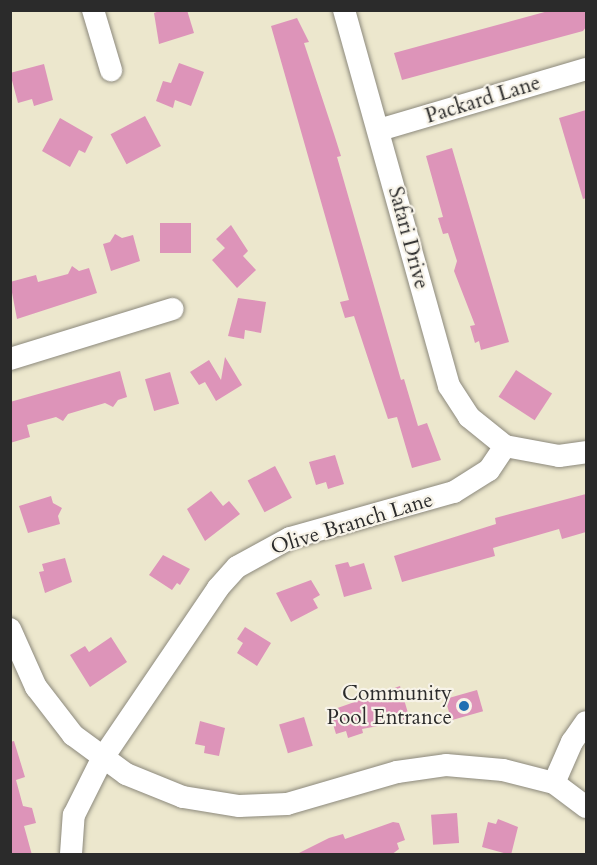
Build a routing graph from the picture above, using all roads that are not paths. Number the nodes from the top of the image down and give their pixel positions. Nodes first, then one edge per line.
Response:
1 (93, 10) edge
2 (344, 10) edge
3 (586, 69) edge
4 (111, 70) dead end
5 (379, 130) junction
6 (173, 309) dead end
7 (10, 359) edge
8 (505, 446) junction
9 (586, 452) edge
10 (10, 628) edge
11 (586, 722) edge
12 (102, 759) junction
13 (554, 783) junction
14 (586, 807) edge
15 (71, 855) edge

1 - 4 street
2 - 5 street, Safari Drive
3 - 5 street, Packard Lane
5 - 8 street, Safari Drive
6 - 7 street
8 - 9 street
8 - 12 street, Olive Branch Lane
10 - 12 street
11 - 13 street
12 - 13 street
12 - 15 street, Olive Branch Lane
13 - 14 street

